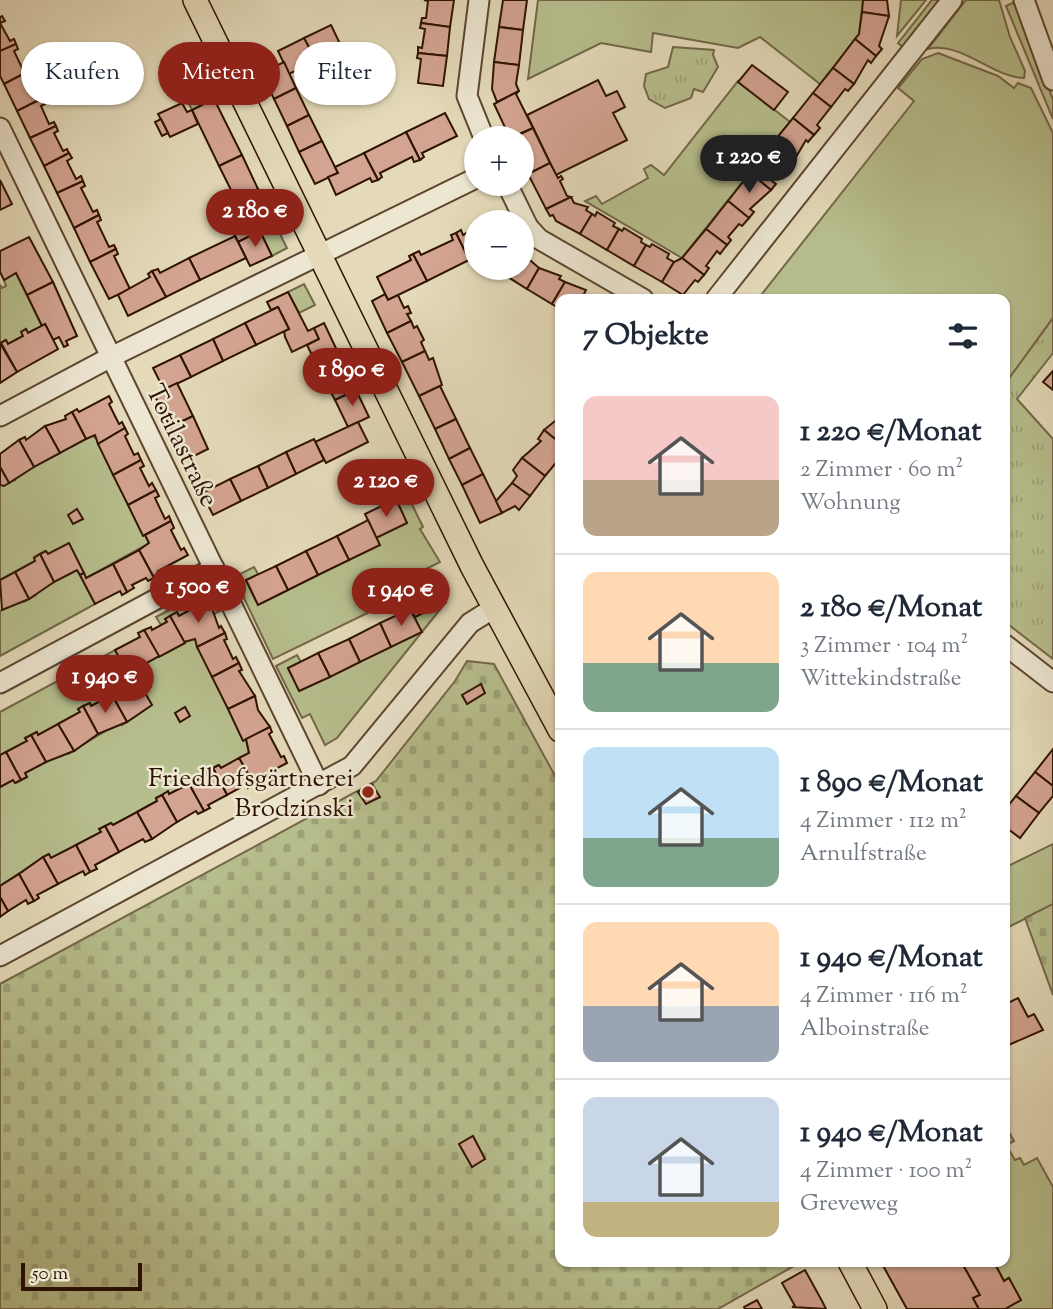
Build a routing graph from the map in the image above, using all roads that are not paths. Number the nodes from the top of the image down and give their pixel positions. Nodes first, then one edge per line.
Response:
1 (195, 0) edge
2 (479, 0) edge
3 (952, 0) edge
4 (1024, 0) edge
5 (1053, 80) edge
6 (479, 126) edge
7 (0, 128) edge
8 (464, 184) edge
9 (513, 196) edge
10 (320, 254) junction
11 (634, 294) edge
12 (720, 294) edge
13 (111, 357) junction
14 (0, 416) edge
15 (214, 568) junction
16 (494, 608) junction
17 (1010, 649) edge
18 (1053, 682) edge
19 (0, 683) edge
20 (555, 721) edge
21 (320, 785) junction
22 (0, 956) edge
23 (853, 1267) edge
24 (875, 1309) edge

1 - 10 main road
2 - 6 street
3 - 12 street
4 - 5 street
7 - 13 street, Totilastraße
8 - 10 street
9 - 11 street
10 - 13 street
10 - 16 main road
13 - 14 street
13 - 15 street, Totilastraße
15 - 19 street
15 - 21 street, Totilastraße
16 - 20 main road
16 - 21 street
17 - 18 street
21 - 22 street
23 - 24 main road

